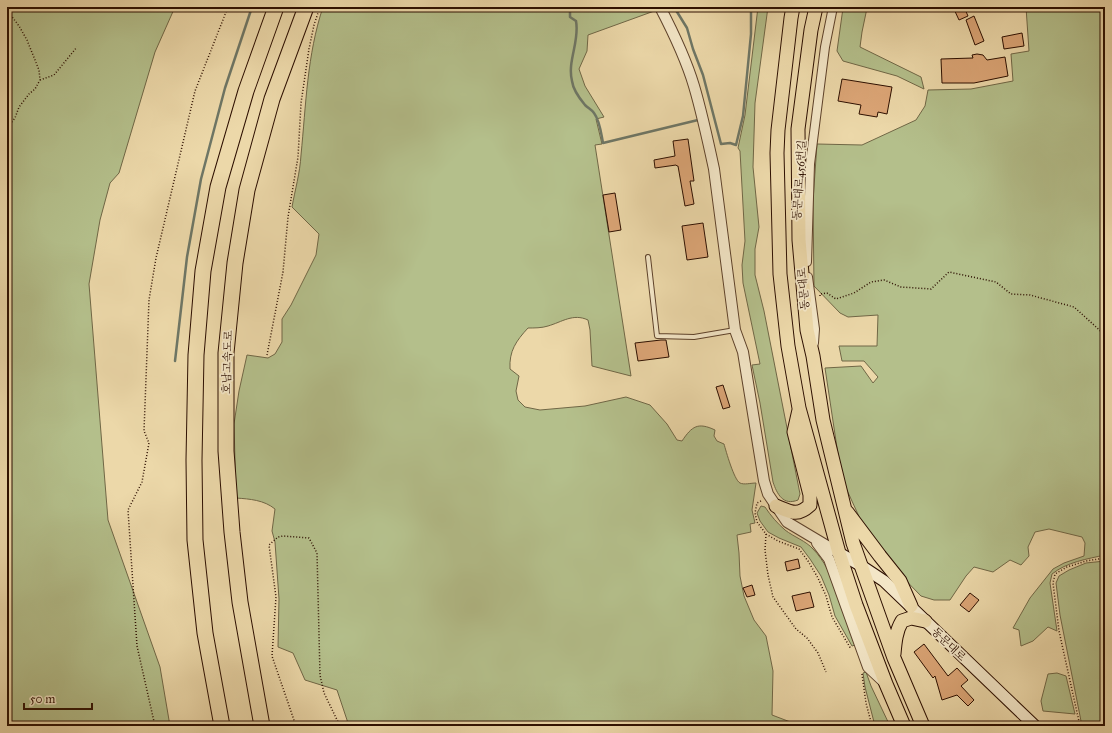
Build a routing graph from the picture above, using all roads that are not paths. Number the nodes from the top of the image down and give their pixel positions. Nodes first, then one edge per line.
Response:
1 (276, 7) edge
2 (306, 7) edge
3 (660, 7) edge
4 (816, 7) edge
5 (833, 7) edge
6 (791, 11) edge
7 (648, 257) dead end
8 (735, 330) junction
9 (812, 356) junction
10 (799, 408) junction
11 (776, 506) junction
12 (844, 507) junction
13 (814, 538) junction
14 (839, 553) junction
15 (860, 565) junction
16 (911, 606) junction
17 (925, 621) junction
18 (894, 658) junction
19 (886, 684) junction
20 (222, 726) edge
21 (262, 726) edge
22 (904, 726) edge
23 (923, 726) edge
24 (1035, 726) edge

1 - 20 highway
2 - 21 highway, 호남고속도로
3 - 8 street
4 - 9 main road, 동문대로
5 - 9 street, 동문대로456번길
6 - 10 main road, 동문대로
7 - 8 lane
8 - 11 street
9 - 12 main road, 동문대로
10 - 11 main road
10 - 14 main road, 동문대로
11 - 13 street
12 - 15 main road, 동문대로
12 - 16 main road
13 - 14 street
13 - 19 street
14 - 15 main road, 동문대로
14 - 19 main road, 동문대로
15 - 16 main road, 동문대로
15 - 18 main road, 동문대로
16 - 17 main road, 동문대로
17 - 18 main road
17 - 24 main road, 동문대로
18 - 23 main road, 동문대로
19 - 22 main road, 동문대로

